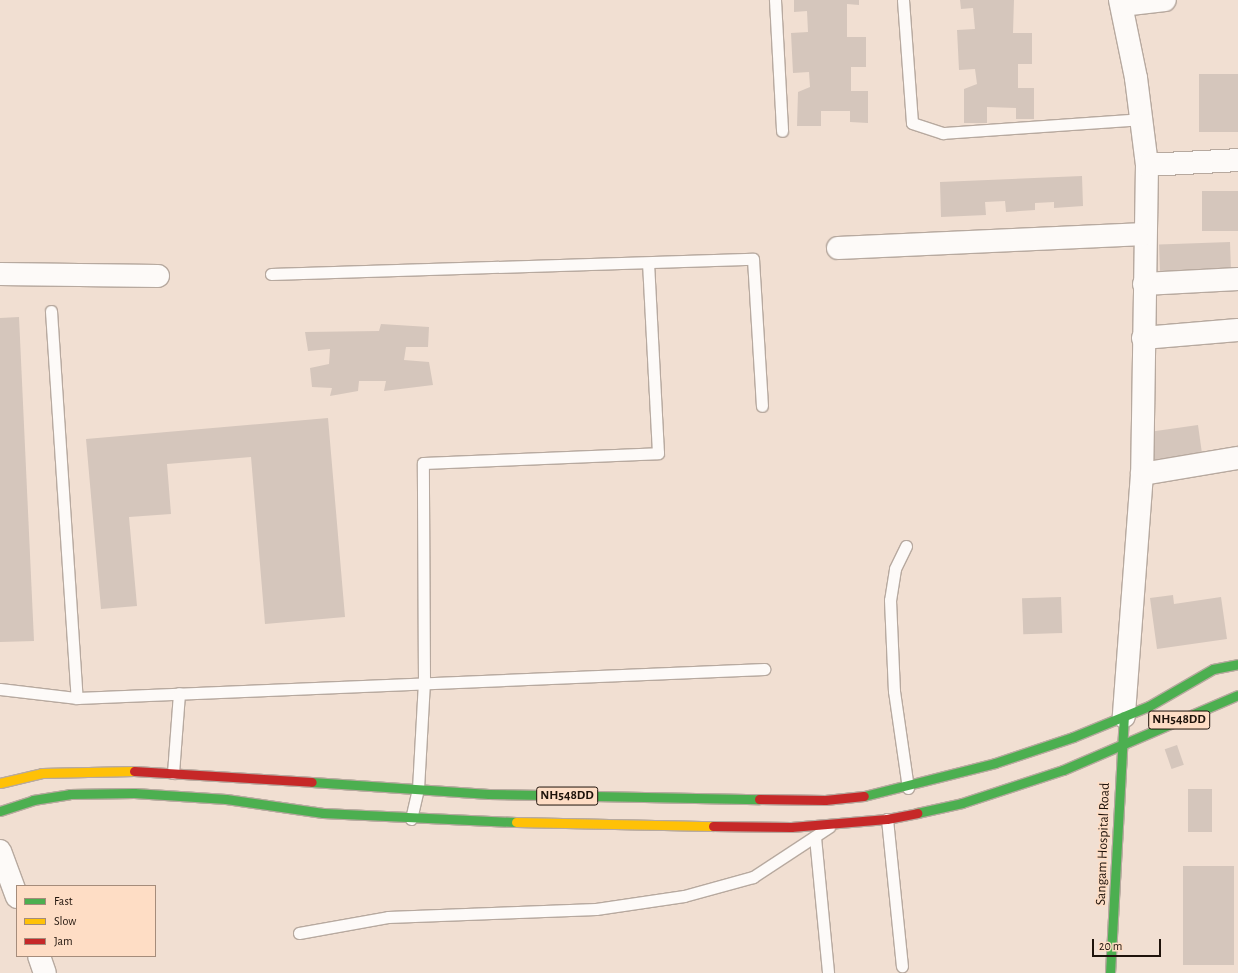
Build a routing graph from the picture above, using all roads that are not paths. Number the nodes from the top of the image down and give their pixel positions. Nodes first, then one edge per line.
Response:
1 (775, 0) edge
2 (902, 0) edge
3 (1165, 0) edge
4 (1121, 3) edge
5 (1142, 118) junction
6 (782, 131) dead end
7 (1238, 160) edge
8 (1147, 165) junction
9 (1145, 234) junction
10 (838, 248) dead end
11 (648, 264) junction
12 (0, 274) edge
13 (271, 274) dead end
14 (158, 276) dead end
15 (1238, 278) edge
16 (1144, 284) junction
17 (51, 311) dead end
18 (1238, 330) edge
19 (1143, 338) junction
20 (762, 406) dead end
21 (1238, 458) edge
22 (1142, 474) junction
23 (906, 546) dead end
24 (1238, 664) edge
25 (764, 669) dead end
26 (424, 682) junction
27 (0, 689) edge
28 (179, 693) junction
29 (1238, 695) edge
30 (77, 698) junction
31 (1124, 716) junction
32 (1121, 748) junction
33 (173, 773) junction
34 (0, 783) edge
35 (908, 788) junction
36 (418, 789) junction
37 (849, 797) junction
38 (0, 811) edge
39 (411, 819) junction
40 (887, 819) junction
41 (852, 822) junction
42 (836, 823) junction
43 (815, 837) junction
44 (0, 851) edge
45 (16, 894) edge
46 (299, 933) dead end
47 (39, 957) edge
48 (902, 966) dead end
49 (45, 973) edge
50 (828, 973) edge
51 (1110, 973) edge

1 - 6 lane
2 - 5 lane
3 - 4 street
4 - 5 street
5 - 8 street
7 - 8 street
8 - 9 street
9 - 10 street
9 - 16 street
11 - 13 lane
11 - 20 lane
11 - 26 lane
12 - 14 street
15 - 16 street
16 - 19 street
17 - 30 lane
18 - 19 street
19 - 22 street
21 - 22 street
22 - 31 street
23 - 35 lane
24 - 31 main road, NH548DD
25 - 26 lane
26 - 28 lane
26 - 36 lane
27 - 30 lane
28 - 30 lane
28 - 33 lane
29 - 32 main road, NH548DD
31 - 32 main road, Sangam Hospital Road
31 - 35 main road, NH548DD
32 - 40 main road, NH548DD
32 - 51 main road, Sangam Hospital Road
33 - 34 main road, NH548DD
33 - 36 main road, NH548DD
35 - 37 main road, NH548DD
36 - 37 main road, NH548DD
36 - 39 lane
37 - 41 main road
38 - 39 main road, NH548DD
39 - 42 main road, NH548DD
40 - 41 main road, NH548DD
40 - 48 lane
41 - 42 main road, NH548DD
42 - 43 lane
43 - 46 lane
43 - 50 lane
44 - 45 street
47 - 49 street

